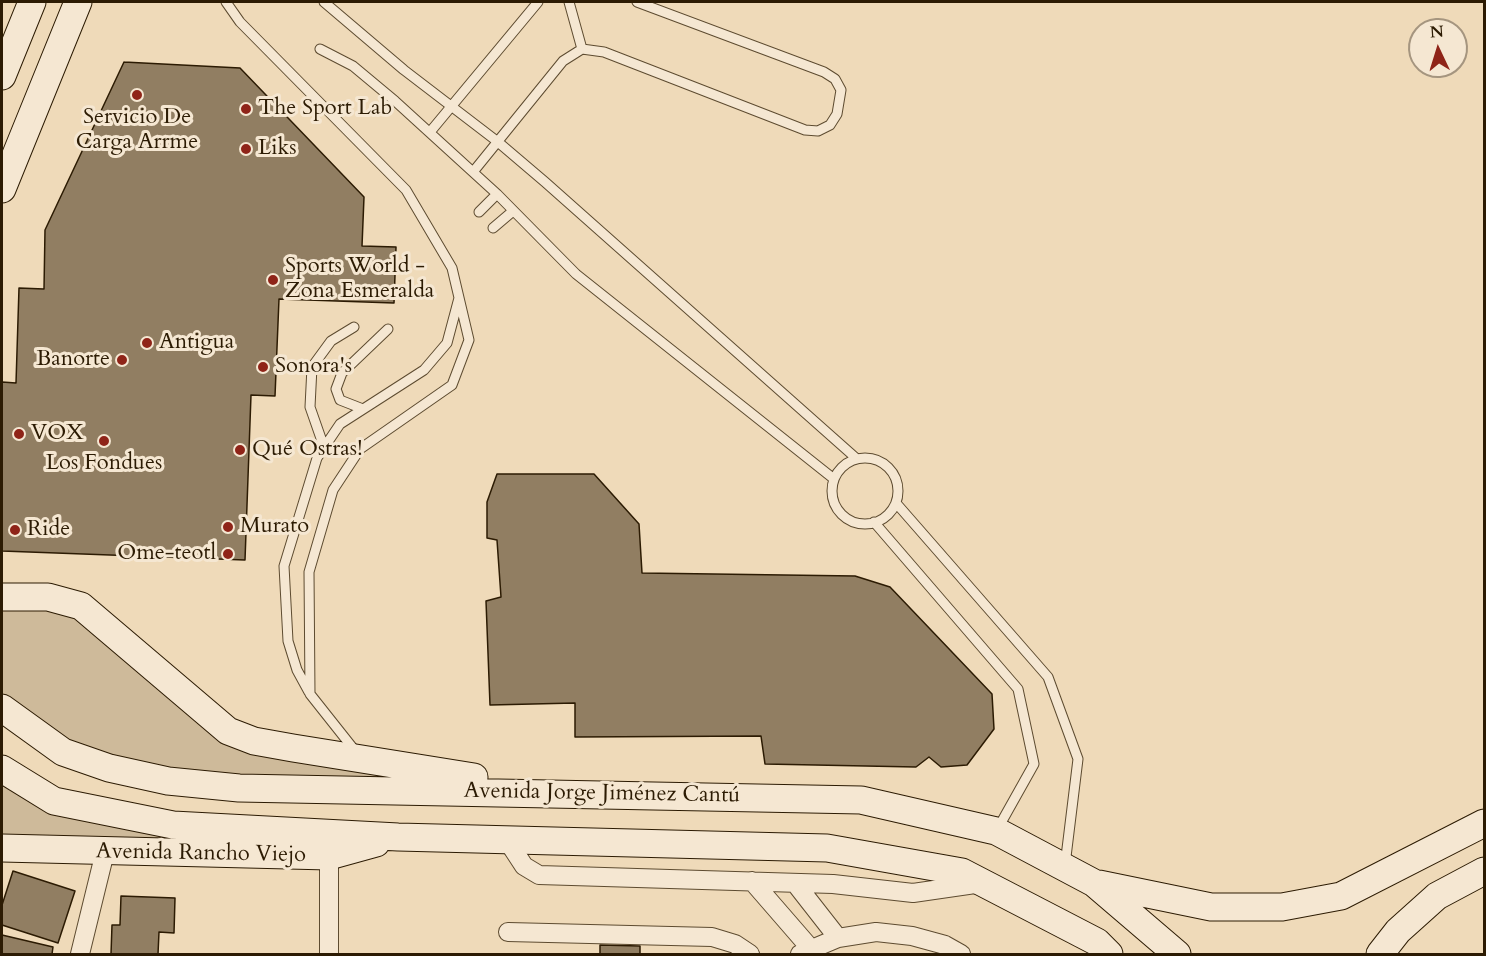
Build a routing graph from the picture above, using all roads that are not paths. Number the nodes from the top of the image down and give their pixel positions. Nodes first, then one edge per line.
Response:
1 (32, 2) edge
2 (78, 2) edge
3 (226, 2) edge
4 (324, 2) edge
5 (538, 2) edge
6 (569, 2) edge
7 (637, 2) edge
8 (320, 49) dead end
9 (582, 49) junction
10 (2, 76) edge
11 (452, 106) junction
12 (430, 132) junction
13 (498, 142) junction
14 (473, 172) junction
15 (2, 189) edge
16 (497, 194) junction
17 (513, 211) junction
18 (479, 212) dead end
19 (493, 228) dead end
20 (459, 297) junction
21 (354, 327) dead end
22 (388, 329) dead end
23 (363, 409) junction
24 (324, 447) junction
25 (857, 459) junction
26 (834, 479) junction
27 (896, 503) junction
28 (874, 522) junction
29 (2, 597) edge
30 (310, 694) junction
31 (2, 708) edge
32 (361, 759) junction
33 (2, 769) edge
34 (573, 793) junction
35 (1485, 823) edge
36 (996, 831) junction
37 (398, 837) junction
38 (507, 840) junction
39 (2, 848) edge
40 (105, 852) junction
41 (328, 856) junction
42 (1065, 867) junction
43 (1485, 871) edge
44 (752, 881) junction
45 (795, 883) junction
46 (982, 883) junction
47 (1094, 883) junction
48 (508, 932) dead end
49 (838, 938) junction
50 (805, 952) edge
51 (80, 954) edge
52 (328, 954) edge
53 (750, 954) edge
54 (961, 954) edge
55 (1109, 954) edge
56 (1177, 954) edge
57 (1380, 954) edge

1 - 10 main road
2 - 15 main road
3 - 20 lane
4 - 11 lane
5 - 11 lane
6 - 9 lane
7 - 9 lane
8 - 12 lane
9 - 13 lane
11 - 12 lane
11 - 13 lane
12 - 14 lane
13 - 14 lane
13 - 25 lane
14 - 16 lane
16 - 17 lane
16 - 18 lane
17 - 19 lane
17 - 26 lane
20 - 23 lane
20 - 30 lane
21 - 24 lane
22 - 23 lane
23 - 24 lane
24 - 30 lane
25 - 26 lane
25 - 27 lane
26 - 28 lane
27 - 28 lane
27 - 42 lane
28 - 36 lane
29 - 32 main road
30 - 32 lane
31 - 34 main road, Avenida Jorge Jiménez Cantú
32 - 34 main road
33 - 37 main road
34 - 36 main road, Avenida Jorge Jiménez Cantú
35 - 47 main road
36 - 42 main road, Avenida Jorge Jiménez Cantú
37 - 38 main road
37 - 41 main road, Avenida Rancho Viejo
38 - 44 street
38 - 46 main road
39 - 40 main road, Avenida Rancho Viejo
40 - 41 main road, Avenida Rancho Viejo
40 - 51 street
41 - 52 street
42 - 47 main road, Avenida Jorge Jiménez Cantú
43 - 57 main road
44 - 45 street
44 - 50 street
45 - 46 street
45 - 49 street
46 - 55 main road
47 - 56 main road, Avenida Jorge Jiménez Cantú
48 - 53 street
49 - 50 street
49 - 54 street

